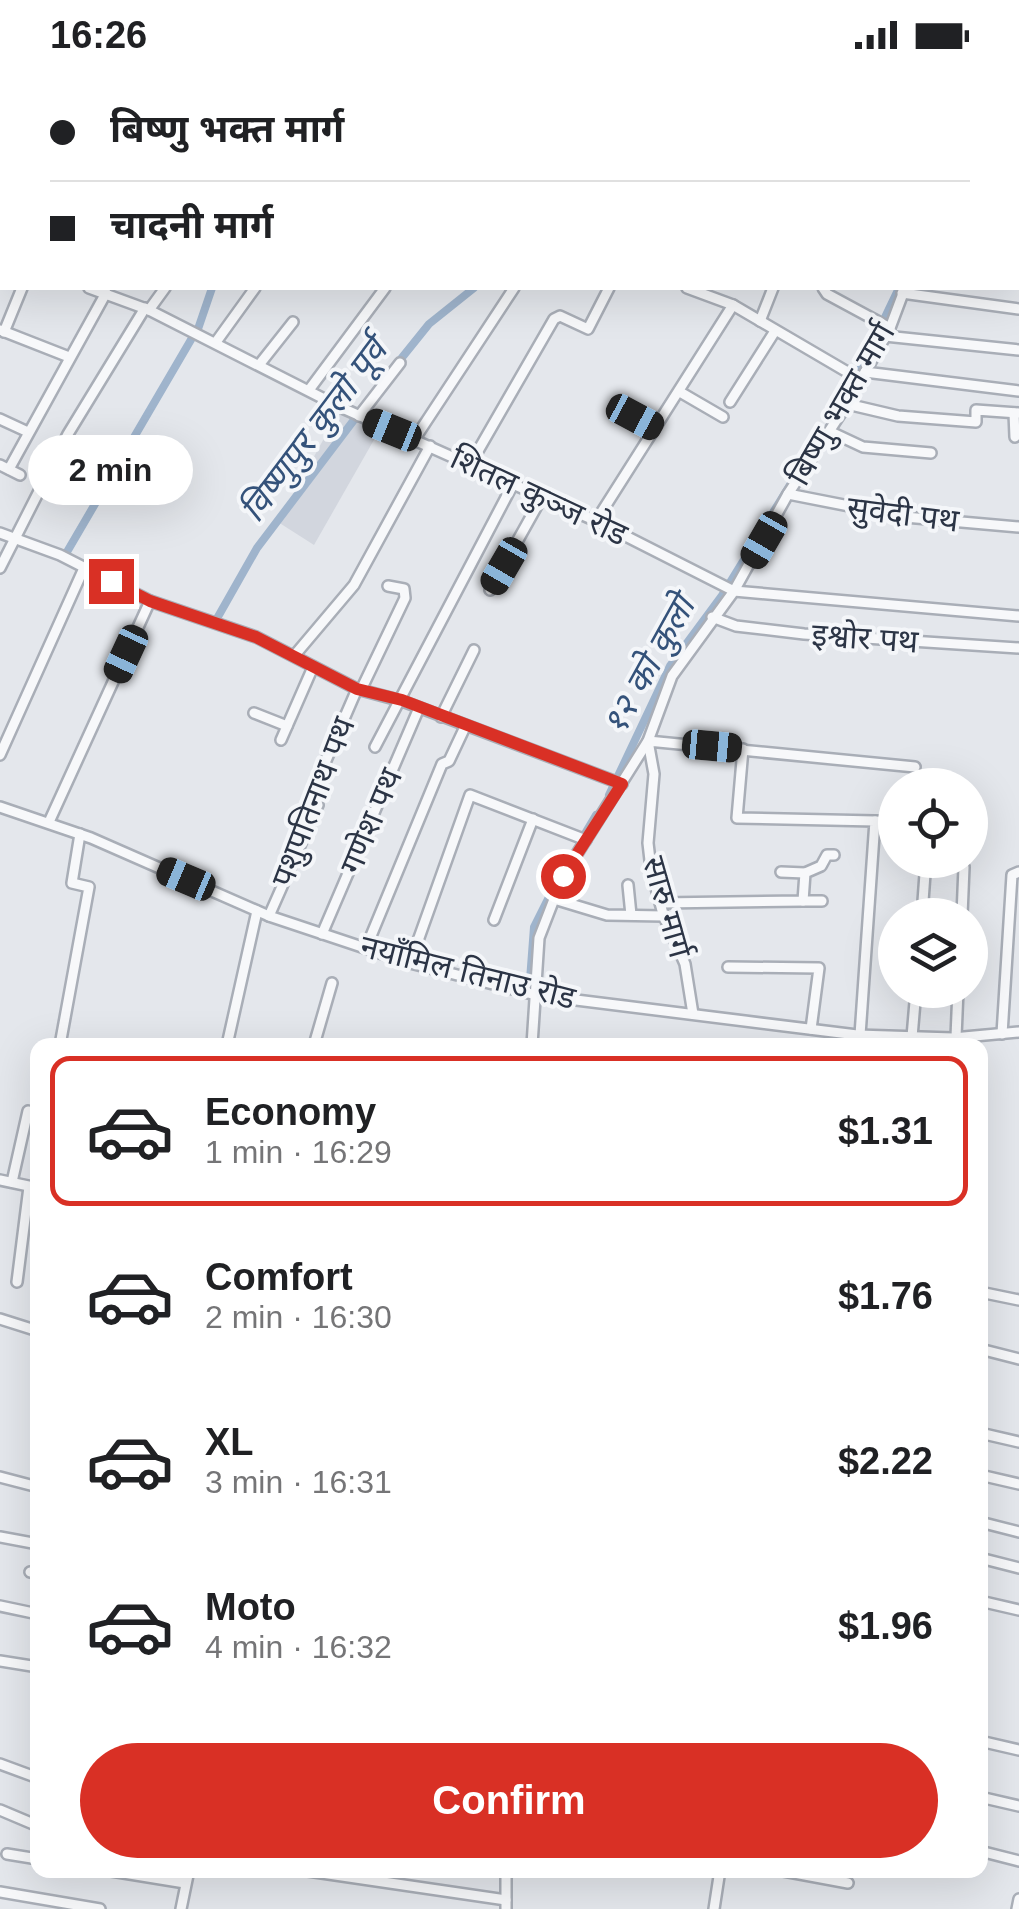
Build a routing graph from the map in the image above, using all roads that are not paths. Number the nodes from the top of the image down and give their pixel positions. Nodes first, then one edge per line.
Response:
1 (21, 290) edge
2 (96, 290) edge
3 (163, 290) edge
4 (254, 290) edge
5 (384, 290) edge
6 (513, 290) edge
7 (608, 290) edge
8 (704, 290) edge
9 (772, 290) edge
10 (826, 290) edge
11 (903, 290) edge
12 (106, 293) junction
13 (733, 305) junction
14 (147, 309) junction
15 (1019, 309) edge
16 (760, 321) junction
17 (293, 322) dead end
18 (2, 331) edge
19 (775, 331) junction
20 (888, 331) junction
21 (216, 342) junction
22 (1019, 350) edge
23 (69, 357) junction
24 (400, 363) dead end
25 (260, 366) junction
26 (860, 377) junction
27 (310, 390) junction
28 (1019, 391) edge
29 (680, 392) junction
30 (730, 402) dead end
31 (848, 404) junction
32 (616, 408) dead end
33 (1017, 413) edge
34 (358, 416) junction
35 (722, 417) dead end
36 (0, 419) edge
37 (976, 422) junction
38 (654, 427) junction
39 (28, 432) junction
40 (831, 432) junction
41 (976, 434) dead end
42 (1015, 437) dead end
43 (414, 440) junction
44 (430, 446) junction
45 (931, 453) dead end
46 (471, 463) junction
47 (4, 467) edge
48 (20, 474) dead end
49 (512, 486) junction
50 (788, 494) junction
51 (542, 497) junction
52 (596, 521) junction
53 (1019, 527) edge
54 (0, 532) edge
55 (14, 538) junction
56 (0, 568) edge
57 (84, 568) junction
58 (388, 586) dead end
59 (490, 590) dead end
60 (734, 591) junction
61 (150, 601) junction
62 (1019, 616) edge
63 (712, 617) junction
64 (1019, 648) edge
65 (474, 650) dead end
66 (294, 656) junction
67 (313, 667) junction
68 (359, 689) junction
69 (396, 699) junction
70 (419, 708) junction
71 (254, 713) dead end
72 (441, 717) junction
73 (287, 726) junction
74 (464, 727) junction
75 (281, 740) dead end
76 (648, 741) junction
77 (375, 747) dead end
78 (743, 750) junction
79 (0, 754) edge
80 (916, 767) dead end
81 (618, 782) junction
82 (0, 807) edge
83 (533, 819) junction
84 (875, 821) junction
85 (878, 821) edge
86 (49, 822) junction
87 (80, 834) junction
88 (583, 838) junction
89 (834, 855) dead end
90 (781, 872) dead end
91 (1019, 872) edge
92 (805, 873) junction
93 (628, 886) dead end
94 (554, 899) junction
95 (803, 901) junction
96 (822, 902) dead end
97 (660, 904) junction
98 (257, 911) junction
99 (269, 916) junction
100 (631, 916) junction
101 (664, 916) junction
102 (494, 920) dead end
103 (322, 934) junction
104 (366, 948) junction
105 (410, 963) junction
106 (728, 967) dead end
107 (332, 984) dead end
108 (536, 995) junction
109 (914, 1008) edge
110 (957, 1008) edge
111 (694, 1014) junction
112 (811, 1029) junction
113 (1019, 1032) edge
114 (1002, 1034) junction
115 (912, 1037) junction
116 (956, 1037) junction
117 (61, 1038) edge
118 (229, 1038) edge
119 (316, 1038) edge
120 (533, 1038) edge
121 (864, 1038) edge
122 (30, 1111) edge
123 (0, 1180) edge
124 (12, 1182) junction
125 (30, 1187) edge
126 (30, 1206) edge
127 (17, 1282) dead end
128 (988, 1294) edge
129 (1019, 1300) edge
130 (0, 1320) edge
131 (30, 1329) edge
132 (988, 1351) edge
133 (1019, 1359) edge
134 (988, 1435) edge
135 (1019, 1442) edge
136 (0, 1477) edge
137 (988, 1477) edge
138 (30, 1484) edge
139 (1019, 1484) edge
140 (988, 1524) edge
141 (1019, 1532) edge
142 (0, 1537) edge
143 (30, 1543) edge
144 (988, 1560) edge
145 (1019, 1568) edge
146 (988, 1602) edge
147 (0, 1606) edge
148 (1019, 1610) edge
149 (30, 1612) edge
150 (0, 1662) edge
151 (30, 1666) edge
152 (988, 1743) edge
153 (1019, 1750) edge
154 (0, 1764) edge
155 (30, 1775) edge
156 (988, 1799) edge
157 (1019, 1806) edge
158 (0, 1810) edge
159 (30, 1823) edge
160 (988, 1853) edge
161 (7, 1854) dead end
162 (30, 1858) edge
163 (1019, 1861) edge
164 (154, 1878) edge
165 (187, 1878) edge
166 (394, 1878) edge
167 (506, 1878) edge
168 (719, 1878) edge
169 (821, 1878) edge
170 (185, 1883) junction
171 (848, 1883) dead end
172 (0, 1892) edge
173 (1019, 1899) edge
174 (506, 1905) edge
175 (100, 1909) edge
176 (181, 1909) edge
177 (714, 1909) edge
178 (1016, 1909) edge

1 - 18 street
2 - 12 street, शितल कुञ्ज रोड
3 - 14 street
4 - 21 street
5 - 27 street
6 - 43 street
7 - 46 street
8 - 13 street
9 - 16 street
10 - 20 street
11 - 15 street
11 - 20 street, बिष्णु भक्त मार्ग
12 - 14 street, शितल कुञ्ज रोड
12 - 23 street
13 - 16 street
13 - 29 street
14 - 21 street, शितल कुञ्ज रोड
14 - 55 street
16 - 19 street
17 - 25 street
18 - 23 street
19 - 26 street
19 - 30 street
20 - 22 street
20 - 26 street, बिष्णु भक्त मार्ग
21 - 25 street, शितल कुञ्ज रोड
23 - 39 street
24 - 34 street
25 - 27 street, शितल कुञ्ज रोड
26 - 28 street
26 - 31 street, बिष्णु भक्त मार्ग
27 - 34 street, शितल कुञ्ज रोड
29 - 35 street
29 - 38 street
31 - 37 street
31 - 40 street, बिष्णु भक्त मार्ग
32 - 38 street
33 - 37 street
33 - 42 street
34 - 43 street, शितल कुञ्ज रोड
36 - 39 street
37 - 41 street
38 - 52 street
39 - 47 street
40 - 45 street
40 - 50 street, बिष्णु भक्त मार्ग
43 - 44 street, शितल कुञ्ज रोड
44 - 46 street, शितल कुञ्ज रोड
44 - 66 street
46 - 49 street, शितल कुञ्ज रोड
47 - 48 street
49 - 51 street, शितल कुञ्ज रोड
49 - 69 street
50 - 53 street, सुवेदी पथ
50 - 60 street, बिष्णु भक्त मार्ग
51 - 52 street, शितल कुञ्ज रोड
51 - 59 street
52 - 60 street, शितल कुञ्ज रोड
54 - 55 street
55 - 56 street
55 - 57 street
57 - 61 street
57 - 79 street
58 - 68 street, पशुपतिनाथ पथ
60 - 62 street
60 - 63 street, बिष्णु भक्त मार्ग
61 - 66 street
61 - 86 street
63 - 64 street, इश्वोर पथ
63 - 76 street, बिष्णु भक्त मार्ग
65 - 72 street
66 - 67 street
67 - 68 street
67 - 73 street
68 - 69 street
68 - 99 street, पशुपतिनाथ पथ
69 - 70 street
69 - 77 street
70 - 72 street
70 - 103 street, गणेश पथ
71 - 73 street
72 - 74 street
73 - 75 street
74 - 81 street
74 - 104 street
76 - 78 street
76 - 81 street, बिष्णु भक्त मार्ग
76 - 97 street, सारु मार्ग
78 - 80 street
78 - 84 street
81 - 88 street, बिष्णु भक्त मार्ग
82 - 86 street, नयाँमिल तिनाउ रोड
83 - 88 street
83 - 102 street
83 - 105 street
84 - 85 street
84 - 121 street
86 - 87 street, नयाँमिल तिनाउ रोड
87 - 98 street, नयाँमिल तिनाउ रोड
87 - 117 street
88 - 94 street, बिष्णु भक्त मार्ग
89 - 92 street
90 - 92 street
91 - 114 street
92 - 95 street
93 - 100 street
94 - 100 street
94 - 108 street, बिष्णु भक्त मार्ग
95 - 96 street
95 - 97 street
97 - 101 street, सारु मार्ग
98 - 99 street, नयाँमिल तिनाउ रोड
98 - 118 street
99 - 103 street, नयाँमिल तिनाउ रोड
100 - 101 street
101 - 111 street, सारु मार्ग
103 - 104 street, नयाँमिल तिनाउ रोड
104 - 105 street, नयाँमिल तिनाउ रोड
105 - 108 street, नयाँमिल तिनाउ रोड
106 - 112 street
107 - 119 street
108 - 111 street, नयाँमिल तिनाउ रोड
108 - 120 street, बिष्णु भक्त मार्ग
109 - 115 street
110 - 116 street
111 - 112 street, नयाँमिल तिनाउ रोड
112 - 121 street, नयाँमिल तिनाउ रोड
113 - 114 street, नयाँमिल तिनाउ रोड
114 - 116 street, नयाँमिल तिनाउ रोड
115 - 116 street, नयाँमिल तिनाउ रोड
115 - 121 street, नयाँमिल तिनाउ रोड
122 - 124 street
123 - 124 street
124 - 125 street
126 - 127 street
128 - 129 street
130 - 131 street
132 - 133 street
134 - 135 street
136 - 138 street
137 - 139 street
140 - 141 street
142 - 143 street
144 - 145 street
146 - 148 street
147 - 149 street
150 - 151 street
152 - 153 street
154 - 155 street
156 - 157 street
158 - 159 street
160 - 163 street
161 - 162 street
164 - 170 street
165 - 170 street
166 - 174 street
167 - 174 street
168 - 177 street
169 - 171 street
170 - 176 street
172 - 175 street
173 - 178 street

